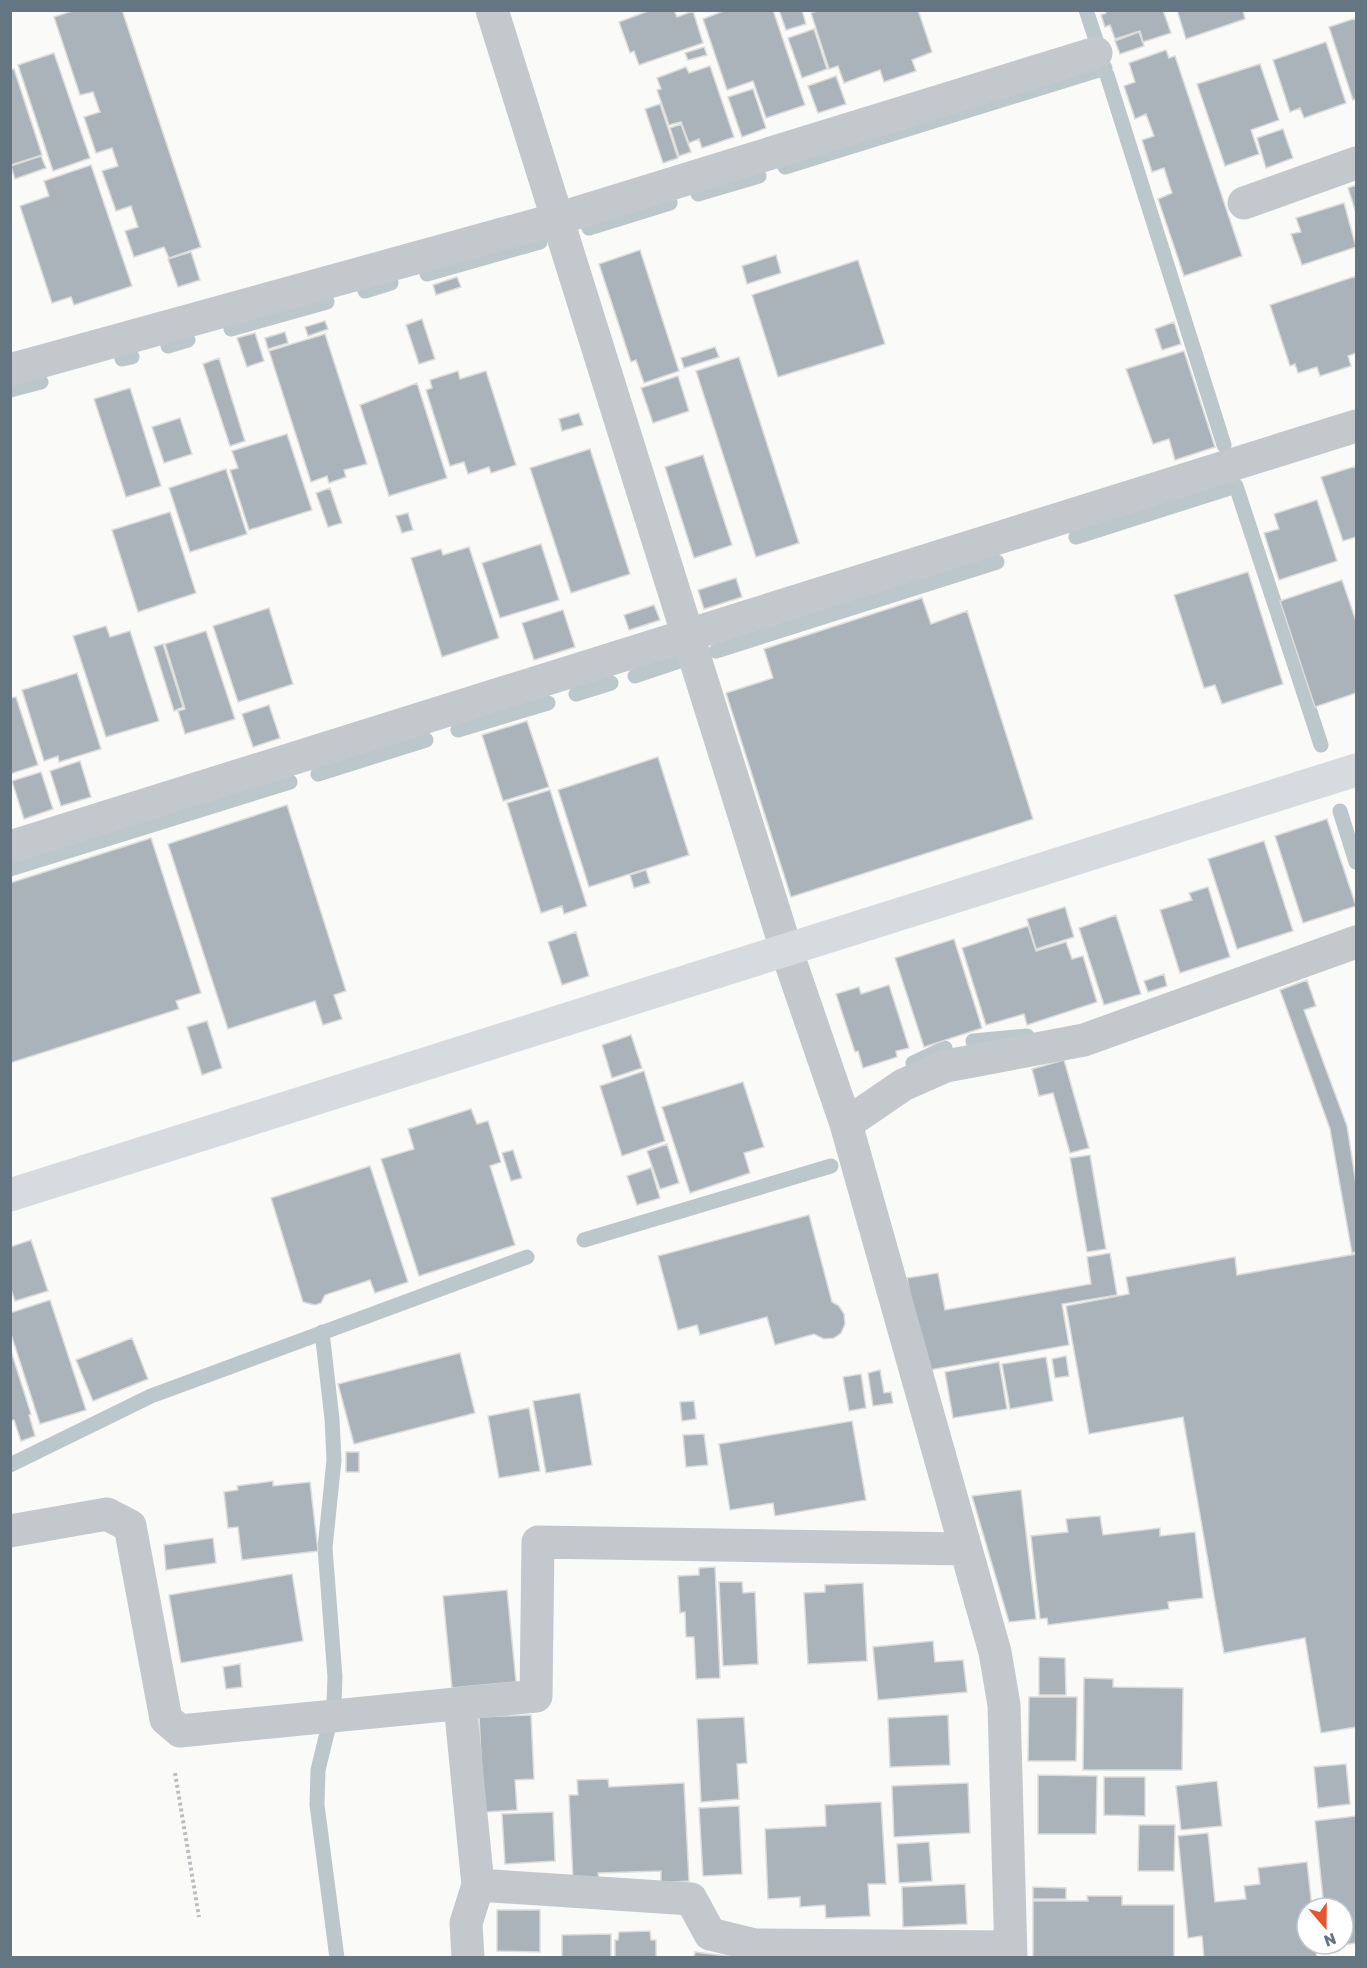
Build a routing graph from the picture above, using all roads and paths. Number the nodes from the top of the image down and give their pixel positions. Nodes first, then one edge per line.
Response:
1 (492, 10) edge
2 (1096, 53) dead end
3 (1356, 163) edge
4 (1244, 203) dead end
5 (557, 219) junction
6 (10, 370) edge
7 (1356, 426) edge
8 (688, 637) junction
9 (1356, 770) edge
10 (10, 847) edge
11 (1356, 942) edge
12 (786, 950) junction
13 (846, 1124) junction
14 (10, 1195) edge
15 (10, 1530) edge
16 (966, 1549) junction
17 (460, 1704) junction
18 (166, 1719) junction
19 (478, 1885) junction
20 (199, 1917) dead end
21 (1010, 1952) edge
22 (468, 1958) edge

1 - 5 street
2 - 5 street
3 - 4 street
5 - 6 street
5 - 8 street
7 - 8 street
8 - 10 street
8 - 12 street
9 - 12 street
11 - 13 street
12 - 13 street
12 - 14 street
13 - 16 street
15 - 18 street
16 - 17 street
16 - 21 street
17 - 18 street
17 - 19 street
18 - 20 path
19 - 21 street
19 - 22 street

